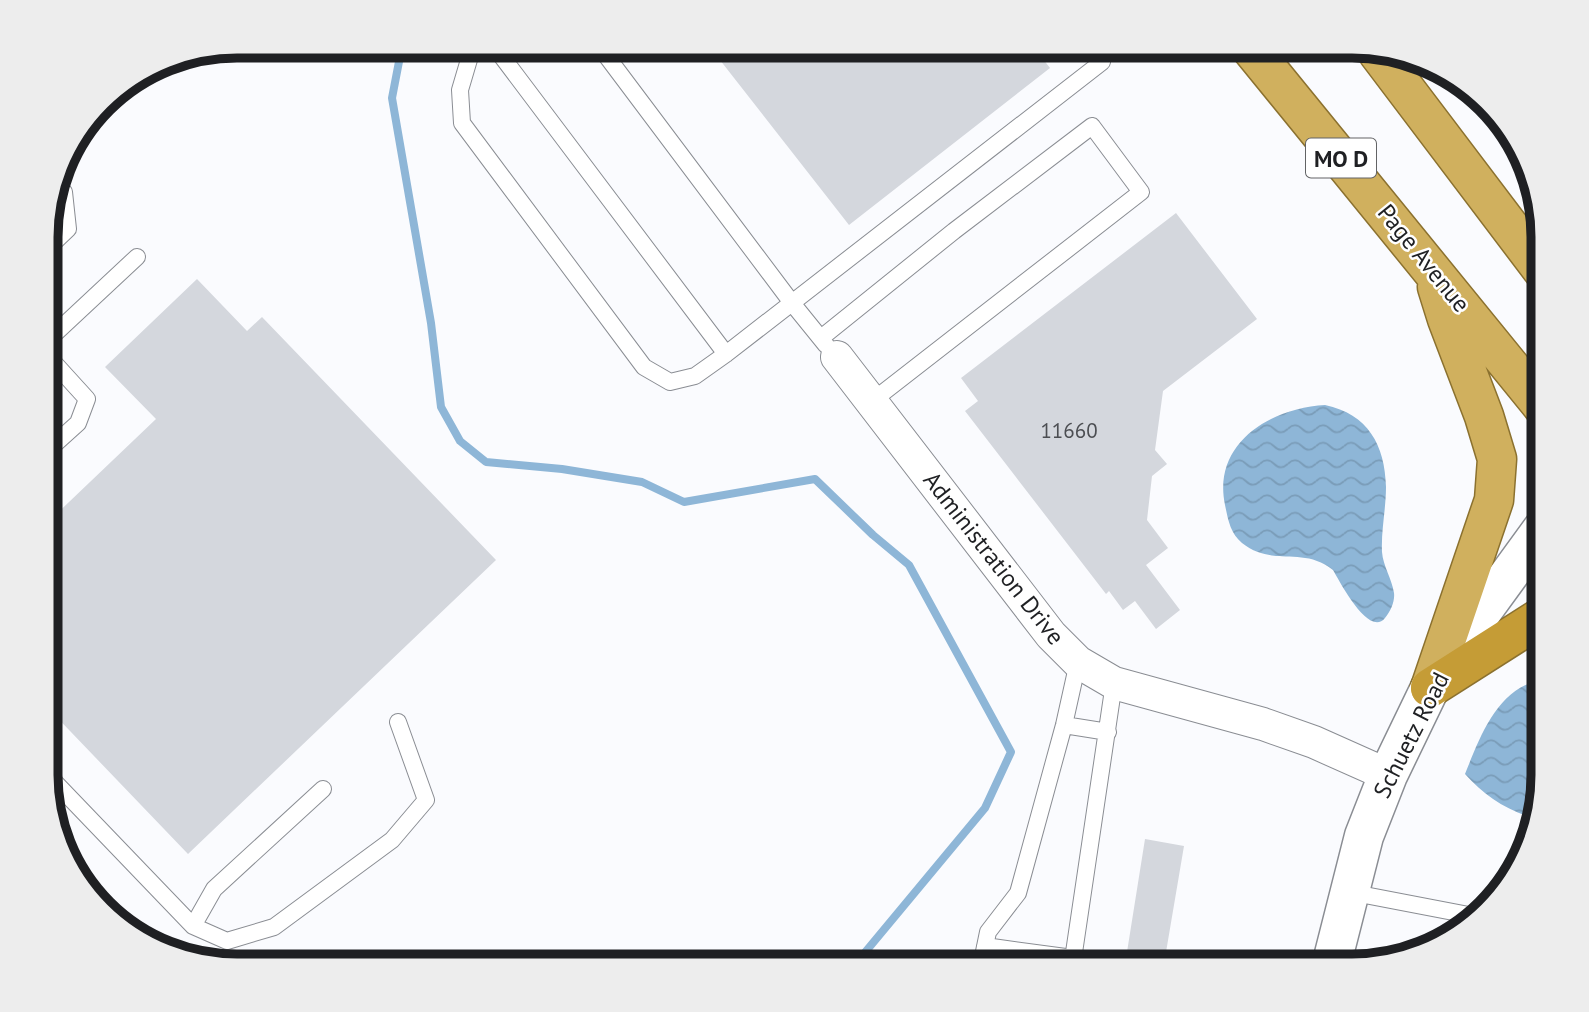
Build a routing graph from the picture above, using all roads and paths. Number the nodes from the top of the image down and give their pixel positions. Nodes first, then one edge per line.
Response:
1 (469, 58) edge
2 (503, 58) edge
3 (608, 58) edge
4 (1099, 58) edge
5 (1260, 58) edge
6 (1384, 61) edge
7 (64, 192) edge
8 (58, 239) edge
9 (1529, 239) edge
10 (137, 257) dead end
11 (1432, 268) junction
12 (792, 303) junction
13 (58, 331) edge
14 (829, 348) junction
15 (726, 355) junction
16 (58, 367) edge
17 (1531, 392) edge
18 (871, 402) junction
19 (58, 441) edge
20 (1531, 544) edge
21 (1531, 624) edge
22 (1078, 662) junction
23 (1114, 682) junction
24 (1430, 688) junction
25 (398, 722) dead end
26 (1064, 725) junction
27 (1108, 732) junction
28 (1388, 775) junction
29 (58, 786) edge
30 (323, 789) dead end
31 (1349, 892) junction
32 (1465, 914) edge
33 (193, 926) junction
34 (985, 947) junction
35 (984, 954) edge
36 (1026, 954) edge
37 (1073, 954) edge
38 (1334, 954) edge

1 - 15 lane
2 - 15 lane
3 - 12 lane
4 - 12 lane
5 - 11 highway, Page Avenue / MO D
6 - 9 highway
7 - 8 lane
10 - 13 lane
11 - 17 highway, Page Avenue / MO D
11 - 24 highway
12 - 14 lane
12 - 15 lane
14 - 18 street, Administration Drive
14 - 18 lane
16 - 19 lane
18 - 22 street, Administration Drive
20 - 24 main road, Schuetz Road
21 - 24 highway
22 - 23 street, Administration Drive
22 - 26 lane
23 - 27 lane
23 - 28 street, Administration Drive
24 - 28 main road, Schuetz Road
25 - 33 lane
26 - 27 lane
26 - 34 lane
27 - 37 lane
28 - 31 main road, Schuetz Road
29 - 33 lane
30 - 33 lane
31 - 32 lane
31 - 38 main road, Schuetz Road
34 - 35 lane
34 - 36 lane

